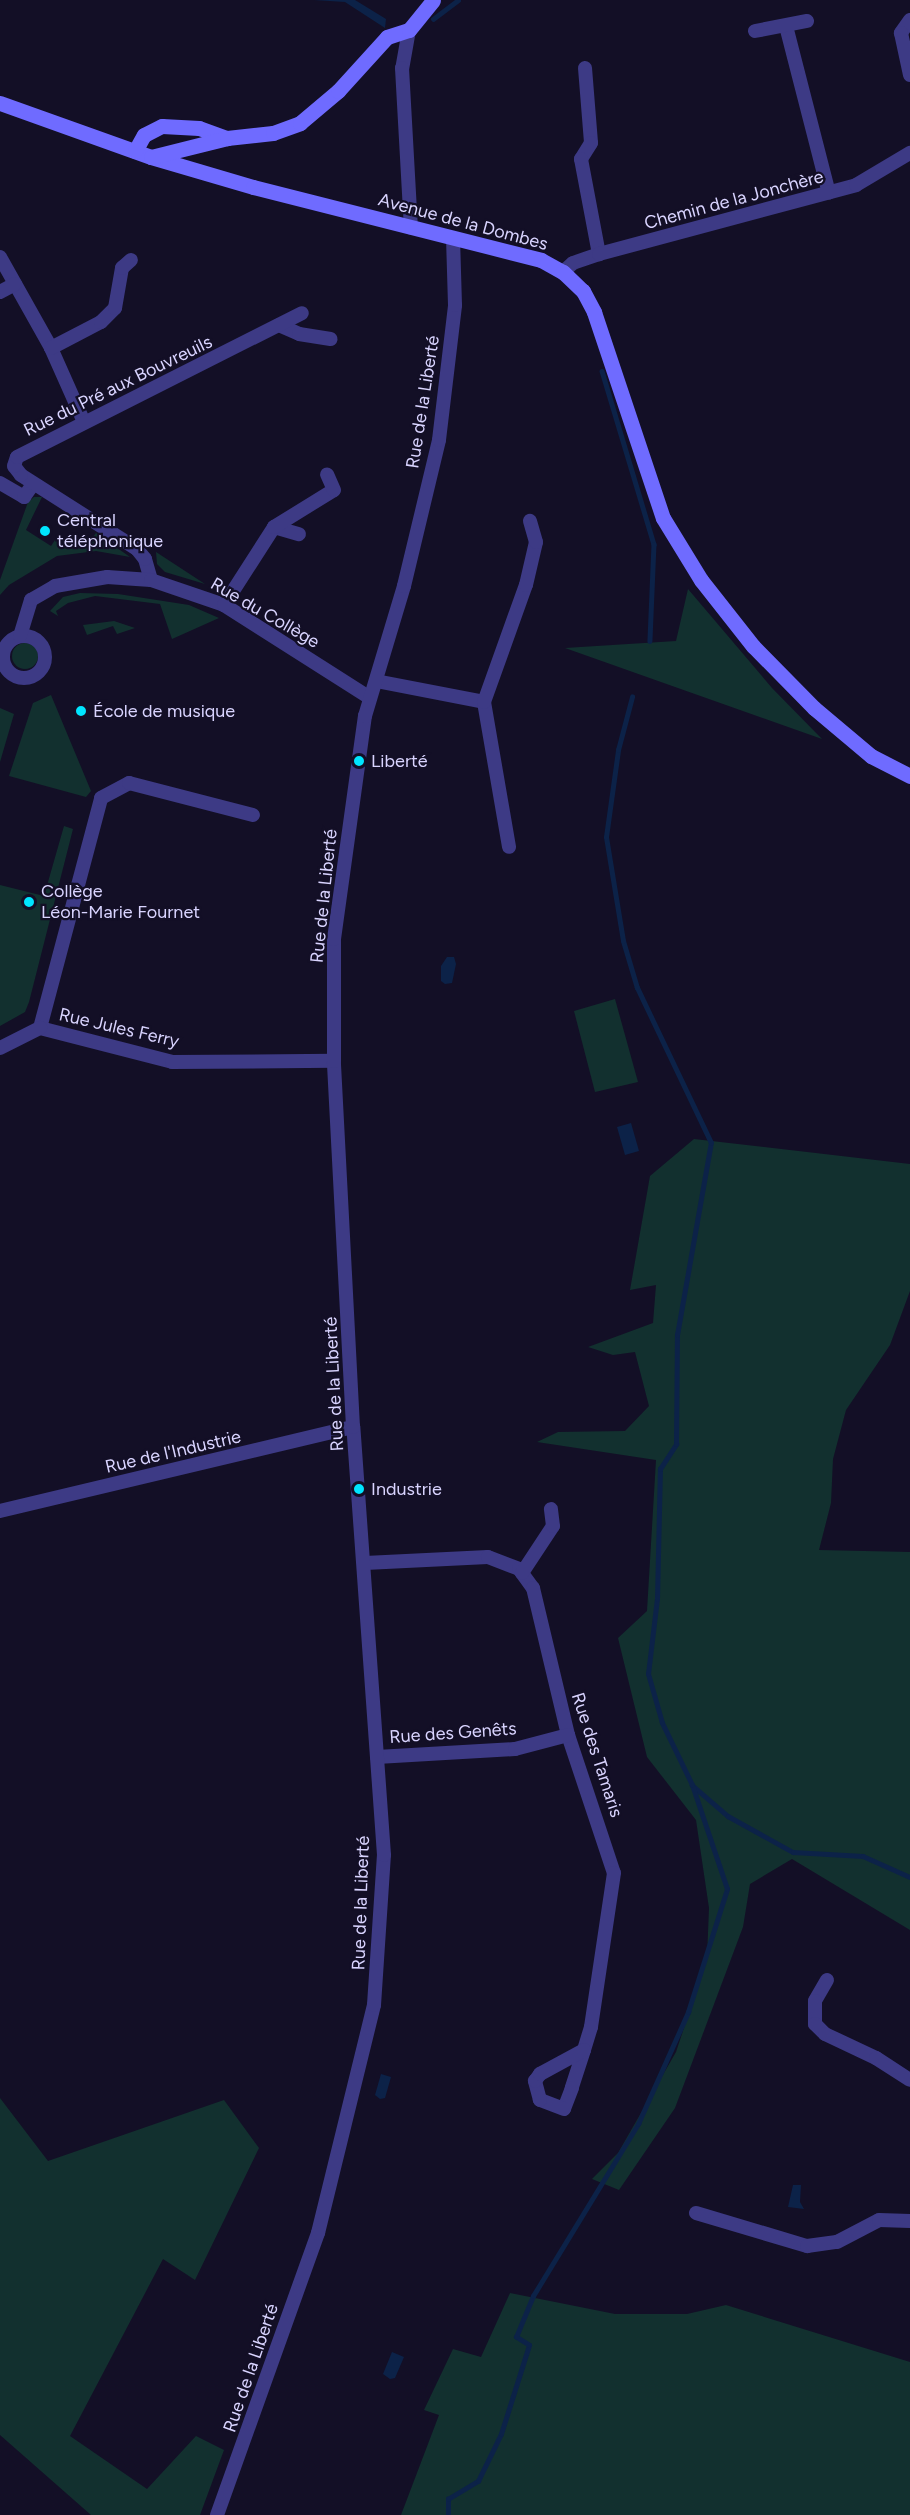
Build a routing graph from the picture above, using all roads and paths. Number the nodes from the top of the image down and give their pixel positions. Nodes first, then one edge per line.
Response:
1 (433, 0) edge
2 (910, 20) edge
3 (807, 21) dead end
4 (786, 26) junction
5 (409, 30) junction
6 (755, 32) dead end
7 (585, 68) dead end
8 (910, 75) edge
9 (0, 104) edge
10 (227, 138) junction
11 (135, 151) junction
12 (910, 153) edge
13 (152, 157) junction
14 (829, 193) junction
15 (411, 228) junction
16 (453, 238) junction
17 (599, 254) junction
18 (0, 257) edge
19 (131, 260) dead end
20 (564, 272) junction
21 (15, 284) junction
22 (0, 291) edge
23 (302, 314) dead end
24 (279, 325) junction
25 (331, 339) dead end
26 (51, 348) junction
27 (84, 422) junction
28 (327, 474) dead end
29 (0, 483) edge
30 (33, 484) junction
31 (530, 521) dead end
32 (274, 527) junction
33 (299, 534) dead end
34 (151, 580) junction
35 (224, 605) junction
36 (20, 636) dead end
37 (376, 681) junction
38 (370, 698) junction
39 (484, 702) junction
40 (910, 776) edge
41 (253, 815) dead end
42 (509, 847) dead end
43 (40, 1028) junction
44 (0, 1048) edge
45 (334, 1061) junction
46 (353, 1427) junction
47 (551, 1509) dead end
48 (0, 1511) edge
49 (365, 1563) junction
50 (522, 1573) junction
51 (568, 1735) junction
52 (376, 1757) junction
53 (827, 1980) dead end
54 (584, 2050) junction
55 (910, 2080) edge
56 (696, 2213) dead end
57 (910, 2221) edge
58 (217, 2515) edge

1 - 5 main road
2 - 8 street
3 - 4 street
4 - 6 street
4 - 14 street
5 - 10 main road
5 - 15 street
7 - 17 street
9 - 11 main road, Avenue de la Dombes
10 - 11 main road
10 - 13 main road
11 - 13 main road, Avenue de la Dombes
12 - 14 street, Chemin de la Jonchère
13 - 15 main road, Avenue de la Dombes
14 - 17 street, Chemin de la Jonchère
15 - 16 main road, Avenue de la Dombes
16 - 20 main road, Avenue de la Dombes
16 - 37 street, Rue de la Liberté
17 - 20 street, Chemin de la Jonchère
18 - 21 street
19 - 26 street
20 - 40 main road, Avenue de la Dombes
21 - 22 street
21 - 26 street
23 - 24 street, Rue du Pré aux Bouvreuils
24 - 25 street
24 - 27 street, Rue du Pré aux Bouvreuils
26 - 27 street
27 - 30 street, Rue du Pré aux Bouvreuils
28 - 32 street
29 - 30 street
30 - 34 street, Rue du Pré aux Bouvreuils
31 - 39 street
32 - 33 street
32 - 35 street
34 - 35 street, Rue du Collège
34 - 36 street, Rue du Collège
35 - 38 street, Rue du Collège
37 - 38 street, Rue de la Liberté
37 - 39 street
38 - 45 street, Rue de la Liberté
39 - 42 street
41 - 43 street, Rue Jules Ferry
43 - 44 street
43 - 45 street, Rue Jules Ferry
45 - 46 street, Rue de la Liberté
46 - 48 street, Rue de l'Industrie
46 - 49 street, Rue de la Liberté
47 - 50 street
49 - 50 street
49 - 52 street, Rue de la Liberté
50 - 51 street, Rue des Tamaris
51 - 52 street, Rue des Genêts
51 - 54 street, Rue des Tamaris
52 - 58 street, Rue de la Liberté
53 - 55 street
54 - 54 street, Rue des Tamaris
56 - 57 street

